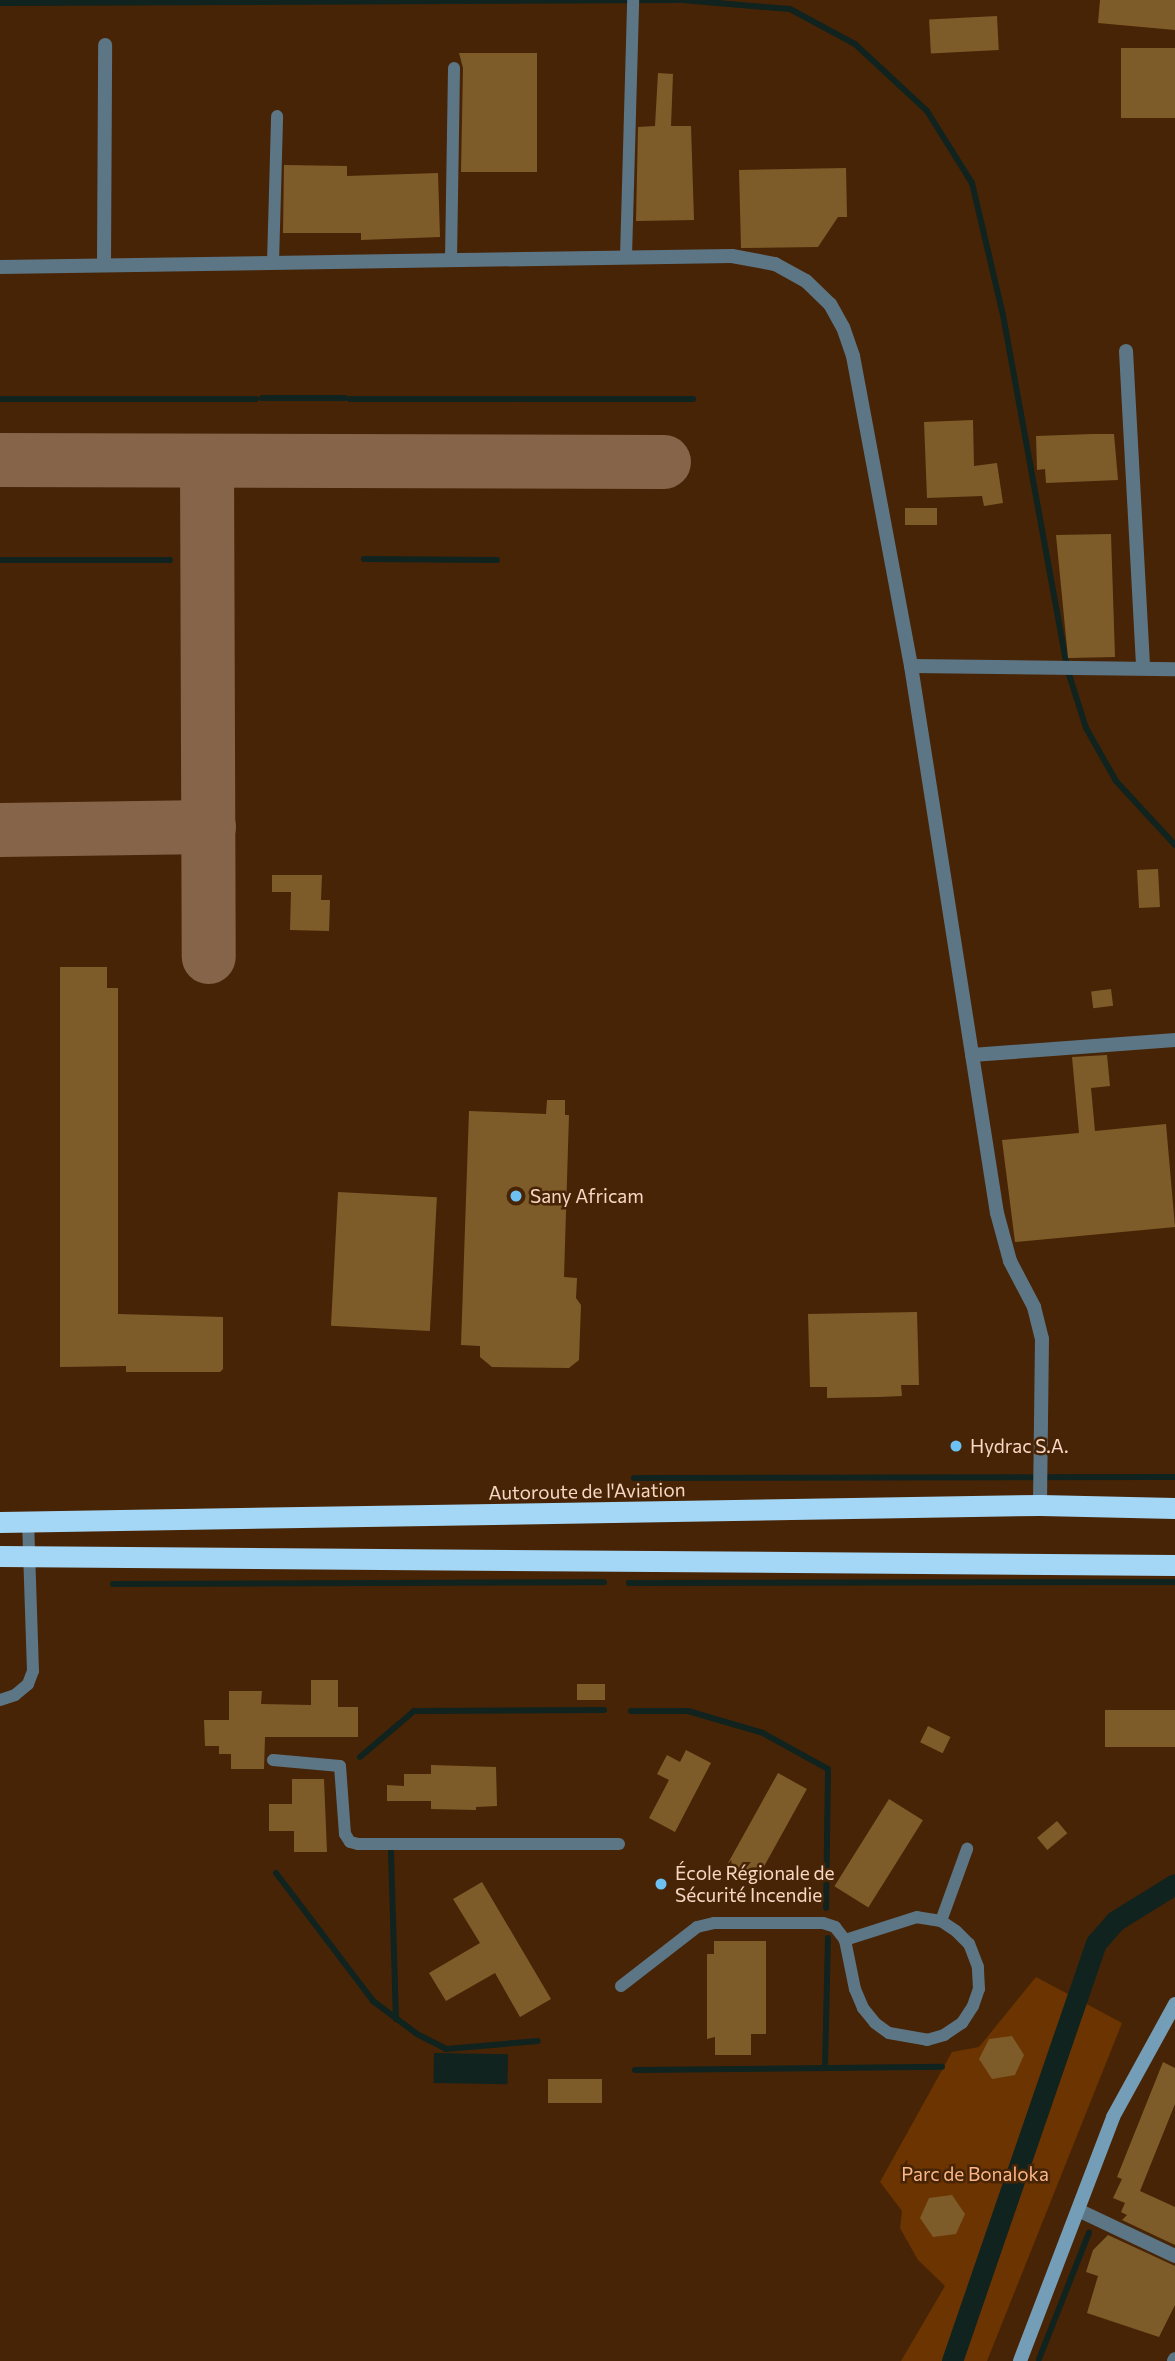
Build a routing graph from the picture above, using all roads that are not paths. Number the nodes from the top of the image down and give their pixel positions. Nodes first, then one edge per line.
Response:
1 (633, 0) edge
2 (105, 45) dead end
3 (454, 68) dead end
4 (277, 116) dead end
5 (626, 257) junction
6 (451, 260) junction
7 (273, 262) junction
8 (104, 265) junction
9 (0, 267) edge
10 (1126, 351) dead end
11 (912, 666) junction
12 (1143, 668) junction
13 (1175, 668) edge
14 (1175, 1040) edge
15 (972, 1055) junction
16 (1040, 1506) junction
17 (1175, 1508) edge
18 (0, 1522) edge
19 (28, 1523) junction
20 (0, 1556) edge
21 (27, 1557) junction
22 (1175, 1565) edge
23 (0, 1700) edge
24 (272, 1760) dead end
25 (619, 1844) dead end
26 (967, 1849) dead end
27 (941, 1921) junction
28 (845, 1940) junction
29 (621, 1986) dead end
30 (1175, 2004) edge
31 (1080, 2211) junction
32 (1175, 2256) edge
33 (1020, 2361) edge

1 - 5 lane
2 - 8 street
3 - 6 lane
4 - 7 lane
5 - 6 street
5 - 11 street
6 - 7 street
7 - 8 street
8 - 9 street
10 - 12 street
11 - 12 street
11 - 15 street
12 - 13 street
14 - 15 street
15 - 16 street
16 - 17 highway, Autoroute de l'Aviation
16 - 19 highway, Autoroute de l'Aviation
18 - 19 highway, Autoroute de l'Aviation
19 - 21 lane
20 - 21 highway
21 - 22 highway
21 - 23 lane
24 - 25 lane
26 - 27 lane
27 - 28 lane
27 - 28 lane
28 - 29 lane
30 - 31 main road
31 - 32 street
31 - 33 main road

